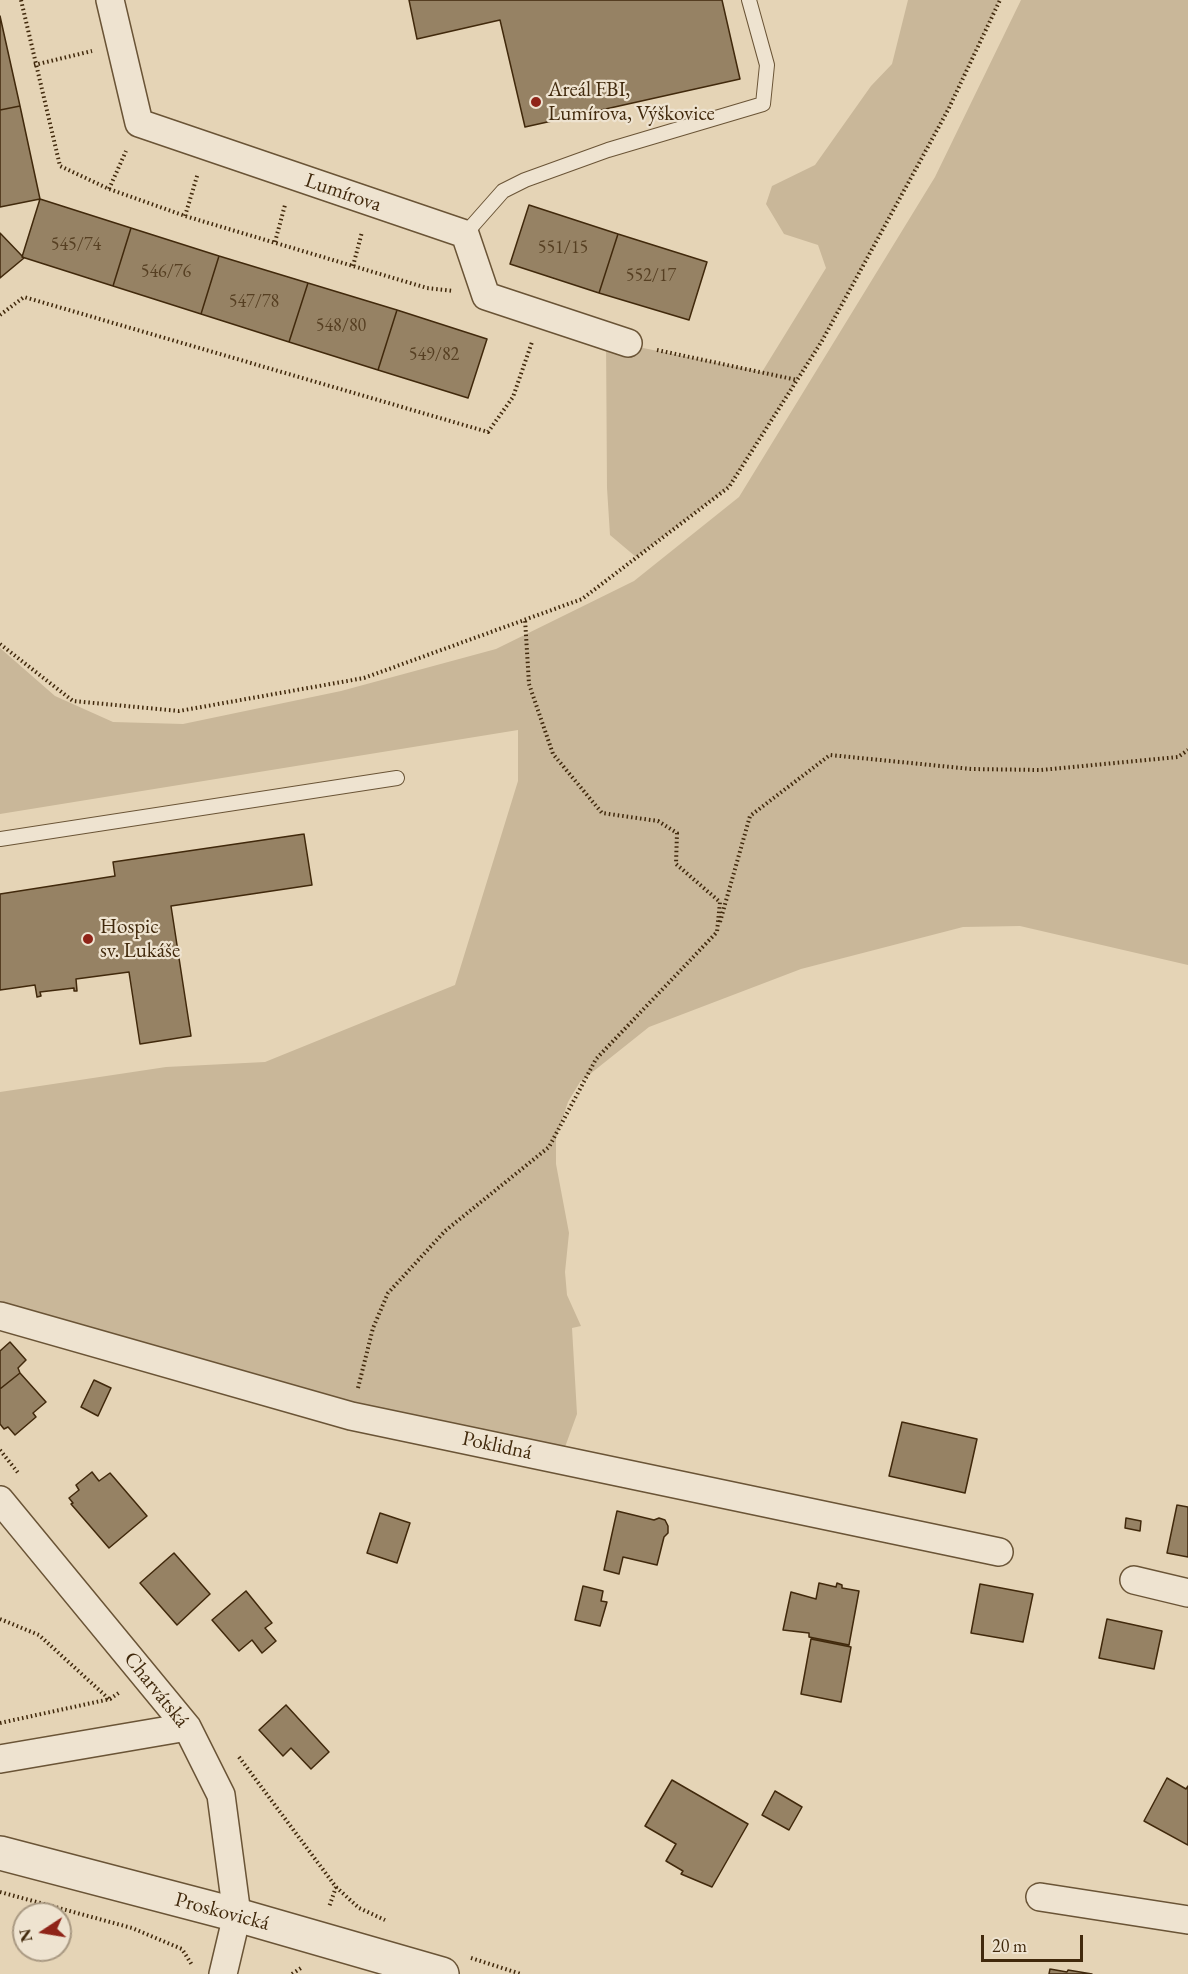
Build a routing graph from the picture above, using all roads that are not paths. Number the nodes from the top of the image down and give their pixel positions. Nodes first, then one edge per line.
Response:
1 (110, 0) edge
2 (749, 0) edge
3 (465, 234) junction
4 (641, 346) road end
5 (397, 778) dead end
6 (0, 840) edge
7 (0, 1316) edge
8 (0, 1500) edge
9 (999, 1552) dead end
10 (1134, 1580) dead end
11 (1188, 1593) edge
12 (187, 1727) junction
13 (0, 1759) edge
14 (0, 1853) edge
15 (1040, 1897) dead end
16 (237, 1915) junction
17 (1188, 1920) edge
18 (223, 1974) edge
19 (442, 1974) edge

1 - 3 street, Lumírova
2 - 3 lane
3 - 4 street
5 - 6 lane
7 - 9 street, Poklidná
8 - 12 street, Charvátská
10 - 11 street
12 - 13 street
12 - 16 street, Charvátská
14 - 16 street, Proskovická
15 - 17 street
16 - 18 street
16 - 19 street, Proskovická

